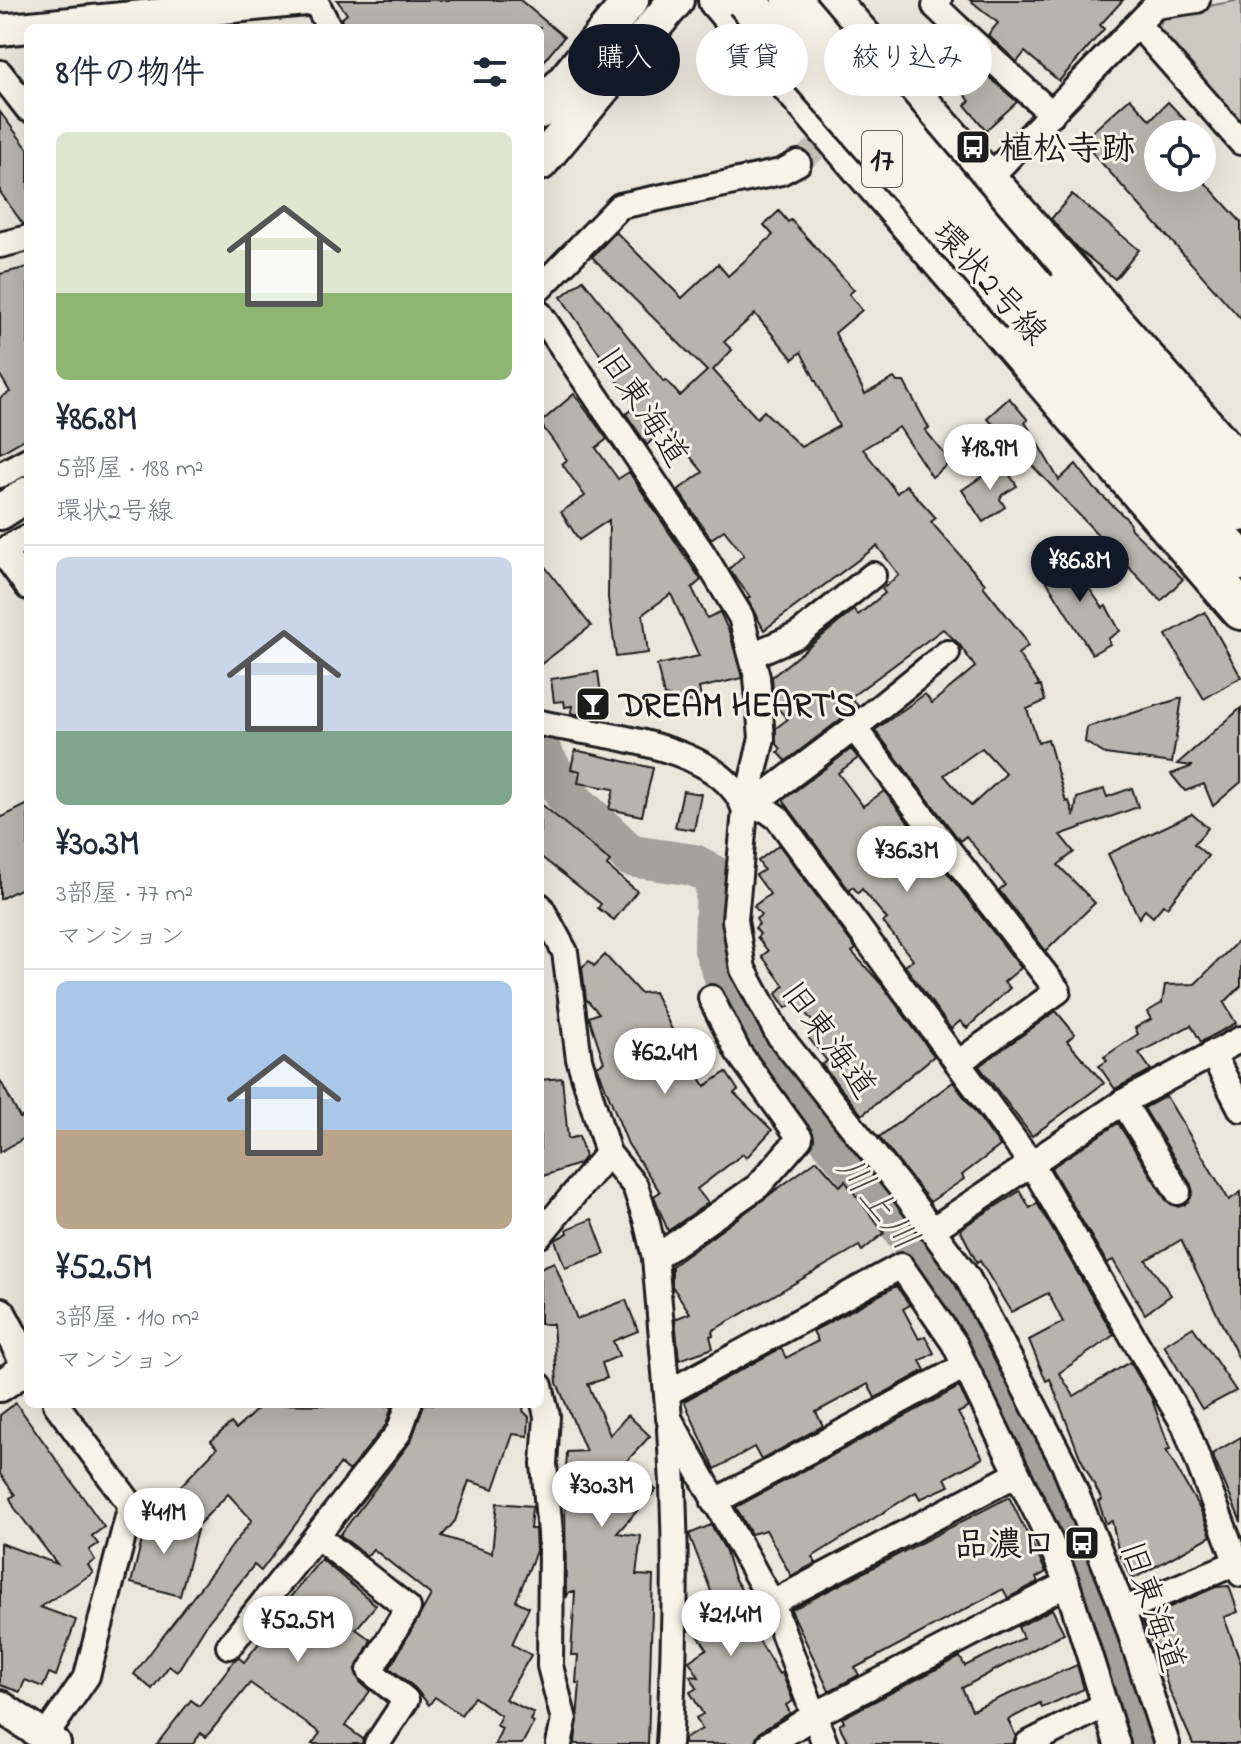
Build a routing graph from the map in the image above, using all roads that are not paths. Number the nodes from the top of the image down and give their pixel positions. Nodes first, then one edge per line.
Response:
1 (306, 0) edge
2 (315, 0) edge
3 (631, 0) edge
4 (676, 0) edge
5 (718, 0) edge
6 (745, 0) edge
7 (791, 0) edge
8 (829, 0) edge
9 (939, 0) edge
10 (1197, 0) edge
11 (133, 9) edge
12 (38, 24) edge
13 (327, 24) edge
14 (954, 24) edge
15 (1138, 25) junction
16 (24, 26) edge
17 (0, 30) edge
18 (992, 59) edge
19 (0, 73) edge
20 (24, 104) edge
21 (544, 106) edge
22 (1052, 114) junction
23 (1241, 142) edge
24 (544, 158) edge
25 (798, 163) tunnel mouth
26 (988, 179) junction
27 (24, 239) edge
28 (0, 245) edge
29 (544, 284) edge
30 (1030, 303) junction
31 (544, 320) edge
32 (24, 462) edge
33 (1224, 470) edge
34 (0, 475) edge
35 (1140, 489) junction
36 (24, 497) edge
37 (1241, 510) edge
38 (0, 512) edge
39 (24, 513) edge
40 (12, 535) edge
41 (1241, 561) edge
42 (873, 575) dead end
43 (24, 582) edge
44 (1241, 589) edge
45 (1241, 610) edge
46 (947, 653) dead end
47 (752, 655) junction
48 (544, 724) edge
49 (854, 728) junction
50 (745, 810) junction
51 (544, 913) edge
52 (744, 985) junction
53 (1241, 1039) edge
54 (1212, 1053) junction
55 (958, 1063) junction
56 (1123, 1102) junction
57 (1241, 1109) edge
58 (608, 1153) junction
59 (1031, 1163) junction
60 (1178, 1192) dead end
61 (544, 1230) edge
62 (932, 1230) junction
63 (655, 1258) junction
64 (0, 1313) edge
65 (24, 1358) edge
66 (965, 1366) junction
67 (24, 1369) edge
68 (0, 1386) edge
69 (667, 1393) junction
70 (544, 1403) edge
71 (59, 1408) edge
72 (408, 1408) edge
73 (669, 1418) junction
74 (1017, 1474) junction
75 (714, 1502) junction
76 (318, 1537) junction
77 (1240, 1566) edge
78 (1067, 1584) junction
79 (772, 1603) junction
80 (1123, 1610) junction
81 (229, 1646) dead end
82 (1105, 1705) junction
83 (0, 1706) edge
84 (815, 1715) junction
85 (50, 1741) edge
86 (387, 1741) edge
87 (559, 1744) edge
88 (669, 1744) edge
89 (769, 1744) edge
90 (825, 1744) edge
91 (1028, 1744) edge
92 (1117, 1744) edge
93 (1167, 1744) edge

1 - 11 street
2 - 13 street
3 - 21 main road
4 - 24 main road
5 - 35 main road
6 - 30 main road, 環状2号線 / 17, bridge
7 - 30 main road, 環状2号線 / 17, bridge
8 - 26 main road
9 - 14 street
10 - 15 street
11 - 12 street
15 - 22 street
15 - 23 street
16 - 17 street
18 - 22 street
19 - 20 street
22 - 26 street
25 - 29 street
26 - 33 main road
27 - 28 street
30 - 33 main road, 環状2号線 / 17
30 - 41 main road, 環状2号線 / 17
31 - 47 street, 旧東海道
32 - 34 street
33 - 37 main road, 環状2号線 / 17
35 - 44 main road
35 - 45 main road
36 - 38 main road
39 - 40 main road
40 - 43 street
42 - 47 street
46 - 49 street
47 - 50 street, 旧東海道
48 - 50 street
49 - 50 street
49 - 55 street
50 - 52 street, 旧東海道
50 - 55 street
51 - 58 street
52 - 62 street, 旧東海道
52 - 63 street
53 - 54 street
54 - 56 street
54 - 57 street
55 - 59 street
56 - 59 street
56 - 60 street
58 - 61 street
58 - 63 street
59 - 62 street
59 - 77 street
62 - 80 street, 旧東海道
63 - 69 street
64 - 65 street
66 - 69 street
66 - 74 street
66 - 75 street
67 - 68 street
69 - 73 street
70 - 87 street
71 - 85 street
72 - 76 street
73 - 75 street
73 - 88 street
74 - 78 street
74 - 79 street
75 - 79 street
76 - 81 street
76 - 86 street
77 - 80 street
78 - 82 street
78 - 84 street
79 - 84 street
80 - 93 street, 旧東海道
82 - 91 street
82 - 92 street
83 - 85 street
84 - 89 street
84 - 90 street

